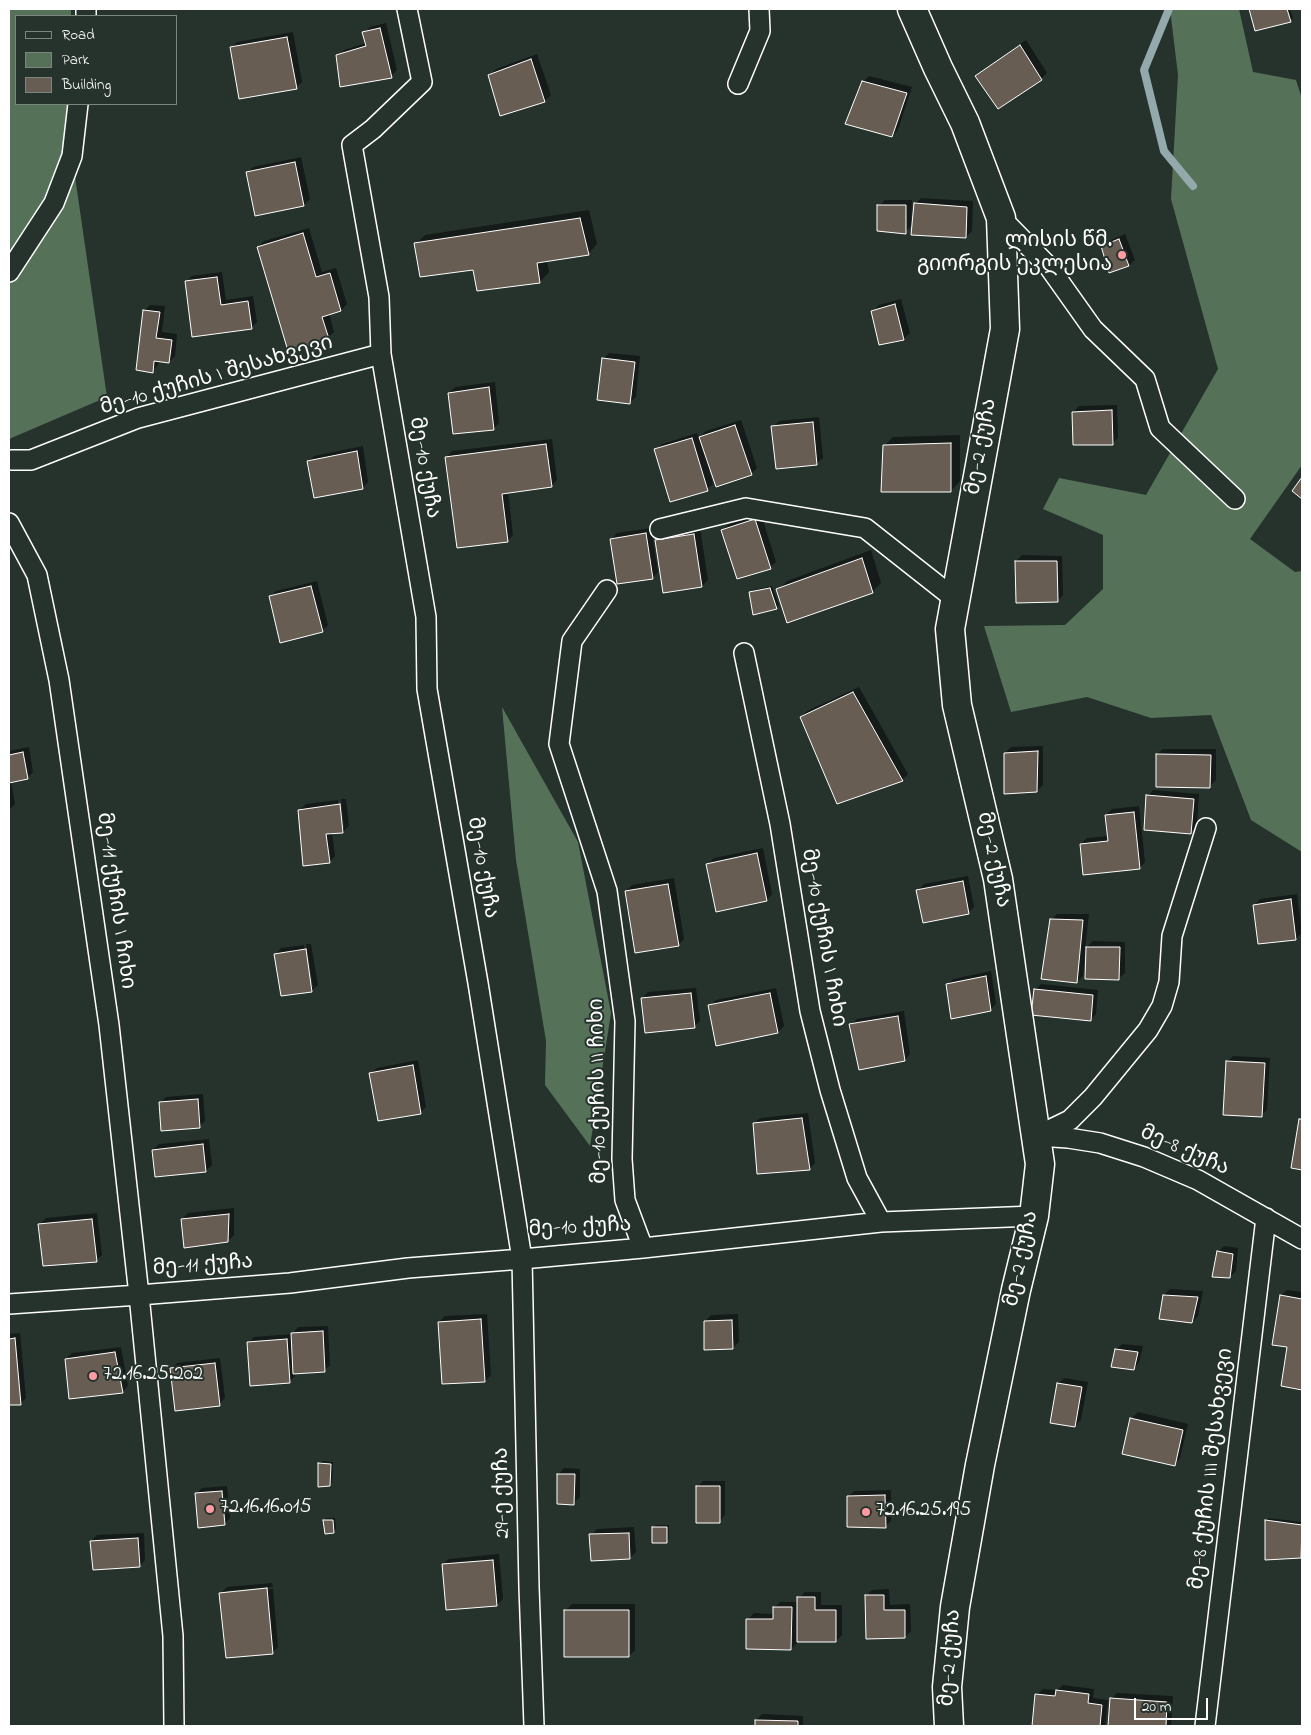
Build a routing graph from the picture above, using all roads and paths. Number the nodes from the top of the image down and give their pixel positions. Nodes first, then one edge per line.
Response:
1 (407, 9) edge
2 (759, 9) edge
3 (912, 9) edge
4 (738, 84) dead end
5 (78, 105) edge
6 (1001, 218) junction
7 (9, 272) edge
8 (381, 354) junction
9 (9, 460) edge
10 (1235, 499) dead end
11 (9, 523) edge
12 (660, 530) dead end
13 (607, 590) dead end
14 (955, 598) junction
15 (744, 653) dead end
16 (1206, 828) dead end
17 (1037, 1136) junction
18 (1034, 1216) junction
19 (1266, 1218) junction
20 (881, 1222) junction
21 (1302, 1239) edge
22 (642, 1248) junction
23 (522, 1259) junction
24 (139, 1295) junction
25 (9, 1304) edge
26 (174, 1726) edge
27 (534, 1726) edge
28 (949, 1726) edge
29 (1205, 1726) edge

1 - 8 street, მე-10 ქუჩა
2 - 4 street
3 - 6 main road, მე-2 ქუჩა
5 - 7 street
6 - 10 street
6 - 14 main road, მე-2 ქუჩა
8 - 9 street, მე-10 ქუჩის I შესახვევი
8 - 23 street, მე-10 ქუჩა
11 - 24 street, მე-11 ქუჩის I ჩიხი
12 - 14 street
13 - 22 street, მე-10 ქუჩის II ჩიხი
14 - 17 main road, მე-2 ქუჩა
15 - 20 street, მე-10 ქუჩის I ჩიხი
16 - 17 street
17 - 18 main road, მე-2 ქუჩა
17 - 19 street, მე-8 ქუჩა
18 - 20 street, მე-10 ქუჩა
18 - 28 main road, მე-2 ქუჩა
19 - 21 street, მე-8 ქუჩა
19 - 29 street, მე-8 ქუჩის III შესახვევი
20 - 22 street, მე-10 ქუჩა
22 - 23 street, მე-10 ქუჩა
23 - 24 street, მე-11 ქუჩა
23 - 27 street, 29-ე ქუჩა
24 - 25 street
24 - 26 street, მე-11 ქუჩა

